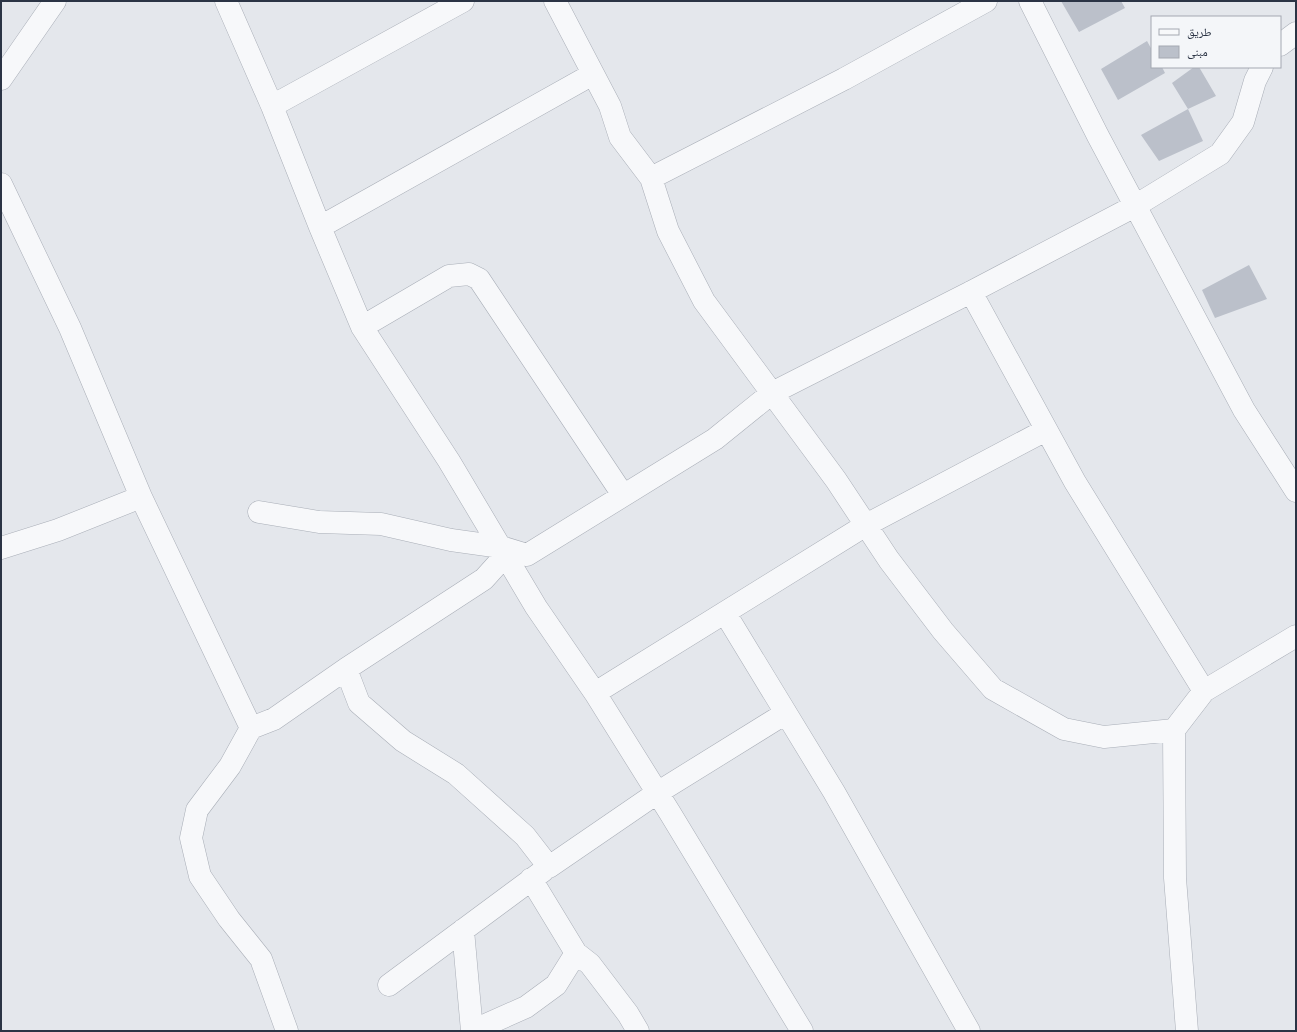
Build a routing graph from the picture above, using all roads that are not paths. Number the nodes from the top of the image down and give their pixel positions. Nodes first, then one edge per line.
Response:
1 (55, 1) edge
2 (226, 1) edge
3 (463, 1) edge
4 (555, 1) edge
5 (986, 1) edge
6 (1030, 1) edge
7 (1296, 33) edge
8 (1281, 44) edge
9 (1262, 68) edge
10 (593, 74) junction
11 (1, 80) edge
12 (272, 106) junction
13 (651, 178) junction
14 (1, 184) edge
15 (1135, 206) junction
16 (320, 227) junction
17 (972, 292) junction
18 (362, 327) junction
19 (772, 393) junction
20 (1046, 430) junction
21 (1296, 491) edge
22 (623, 495) junction
23 (141, 497) junction
24 (259, 512) dead end
25 (866, 525) junction
26 (501, 547) junction
27 (1, 548) edge
28 (725, 613) junction
29 (1296, 636) edge
30 (346, 669) junction
31 (1204, 691) junction
32 (595, 694) junction
33 (786, 713) junction
34 (250, 728) junction
35 (1174, 730) junction
36 (657, 793) junction
37 (549, 867) junction
38 (531, 879) junction
39 (464, 930) junction
40 (576, 953) junction
41 (389, 985) dead end
42 (287, 1031) edge
43 (472, 1031) edge
44 (638, 1031) edge
45 (802, 1031) edge
46 (969, 1031) edge
47 (1187, 1031) edge

1 - 11 street
2 - 12 street
3 - 12 street
4 - 10 street
5 - 13 street
6 - 15 street
7 - 8 street
9 - 15 street
10 - 13 street
10 - 16 street
12 - 16 street
13 - 19 street
14 - 23 street
15 - 17 street
15 - 21 street
16 - 18 street
17 - 19 street
17 - 20 street
18 - 22 street
18 - 26 street
19 - 22 street
19 - 25 street
20 - 25 street
20 - 31 street
22 - 26 street
23 - 27 street
23 - 34 street
24 - 26 street
25 - 28 street
25 - 35 street
26 - 30 street
26 - 32 street
28 - 32 street
28 - 33 street
29 - 31 street
30 - 34 street
30 - 37 street
31 - 35 street
32 - 36 street
33 - 36 street
33 - 46 street
34 - 42 street
35 - 47 street
36 - 37 street
36 - 45 street
37 - 38 street
38 - 39 street
38 - 40 street
39 - 41 street
39 - 43 street
40 - 43 street
40 - 44 street

